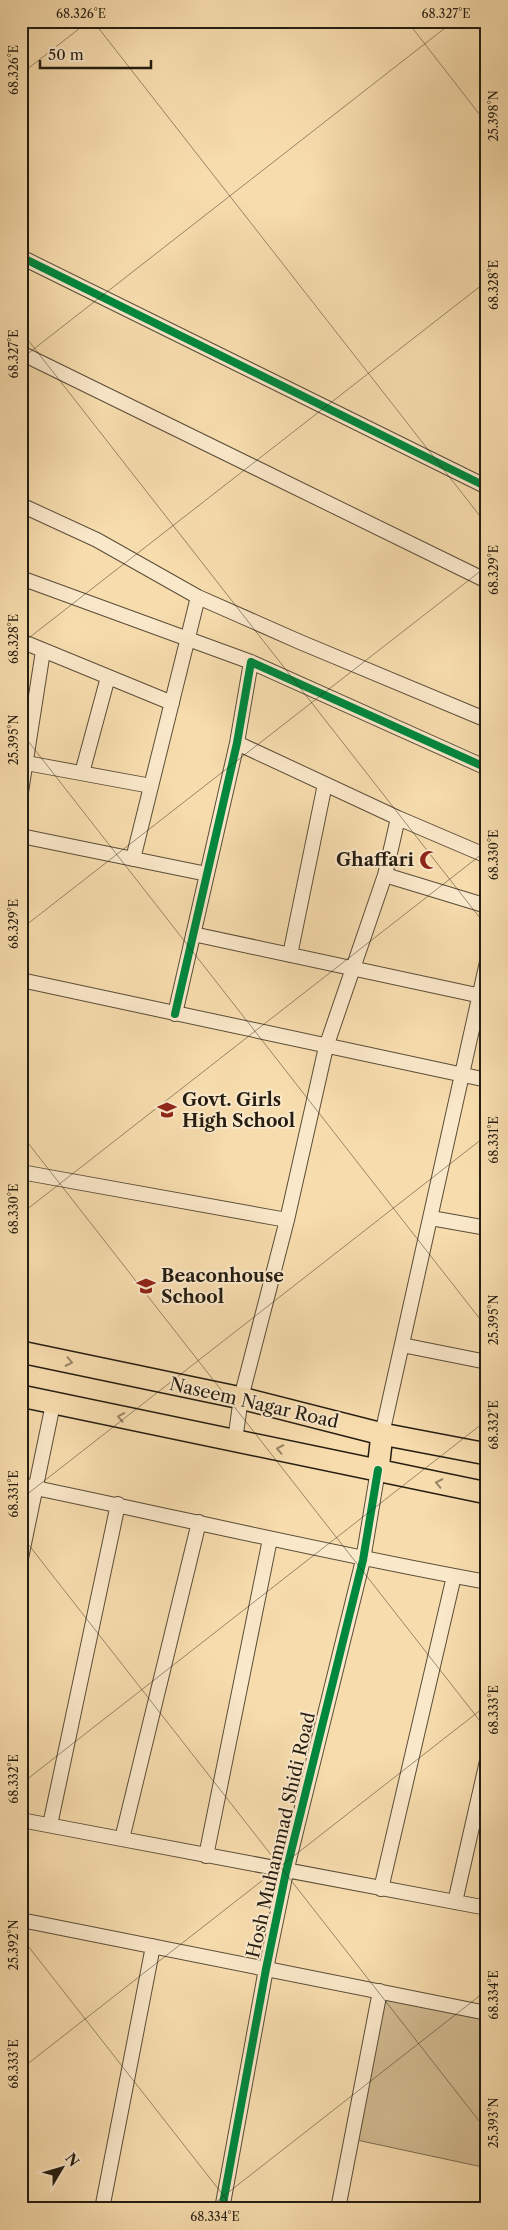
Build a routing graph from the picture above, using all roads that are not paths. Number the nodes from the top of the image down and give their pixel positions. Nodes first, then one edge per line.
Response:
1 (21, 257) edge
2 (21, 353) edge
3 (487, 488) edge
4 (21, 505) edge
5 (21, 578) edge
6 (487, 581) edge
7 (198, 597) junction
8 (188, 640) junction
9 (21, 641) edge
10 (43, 650) junction
11 (251, 662) junction
12 (108, 677) junction
13 (172, 703) junction
14 (487, 720) edge
15 (237, 743) junction
16 (24, 762) edge
17 (487, 768) edge
18 (82, 773) junction
19 (325, 784) junction
20 (151, 786) junction
21 (21, 792) edge
22 (398, 818) junction
23 (21, 836) edge
24 (487, 856) edge
25 (133, 859) junction
26 (207, 874) junction
27 (385, 875) junction
28 (487, 906) edge
29 (193, 934) junction
30 (290, 955) junction
31 (487, 962) edge
32 (354, 968) junction
33 (21, 980) edge
34 (483, 996) edge
35 (175, 1014) junction
36 (326, 1047) junction
37 (460, 1076) junction
38 (487, 1080) edge
39 (21, 1172) edge
40 (431, 1218) junction
41 (287, 1220) junction
42 (487, 1228) edge
43 (402, 1345) junction
44 (21, 1352) edge
45 (487, 1362) edge
46 (21, 1396) edge
47 (242, 1398) junction
48 (53, 1404) junction
49 (382, 1434) junction
50 (235, 1440) junction
51 (487, 1454) edge
52 (378, 1470) junction
53 (28, 1487) edge
54 (487, 1493) edge
55 (118, 1504) junction
56 (199, 1522) junction
57 (270, 1539) junction
58 (21, 1558) edge
59 (363, 1560) junction
60 (454, 1576) junction
61 (487, 1582) edge
62 (487, 1761) edge
63 (21, 1820) edge
64 (50, 1825) junction
65 (122, 1840) junction
66 (206, 1856) junction
67 (286, 1872) junction
68 (380, 1888) junction
69 (456, 1902) junction
70 (487, 1908) edge
71 (21, 1920) edge
72 (153, 1946) junction
73 (266, 1969) junction
74 (380, 1991) junction
75 (487, 2013) edge
76 (102, 2209) edge
77 (222, 2209) edge
78 (338, 2209) edge

1 - 3 street
2 - 6 street
4 - 7 street
5 - 8 street
7 - 8 street
7 - 14 street
8 - 11 street
8 - 13 street
9 - 10 street
10 - 12 street
10 - 16 street
11 - 15 street
11 - 17 street
12 - 13 street
12 - 18 street
13 - 20 street
15 - 19 street
15 - 26 street
16 - 18 street
16 - 21 street
18 - 20 street
19 - 22 street
19 - 30 street
20 - 25 street
22 - 24 street
22 - 27 street
23 - 25 street
25 - 26 street
26 - 29 street
27 - 28 street
27 - 32 street
29 - 30 street
29 - 35 street
30 - 32 street
31 - 34 street
32 - 34 street
32 - 36 street
33 - 35 street
34 - 37 street
35 - 36 street
36 - 37 street
36 - 41 street
37 - 38 street
37 - 40 street
39 - 41 street
40 - 42 street
40 - 43 street
41 - 47 street
43 - 45 street
43 - 49 street
44 -> 47 main road, Naseem Nagar Road
46 - 48 main road
47 - 49 main road, Naseem Nagar Road
47 - 50 street
50 -> 48 main road
48 - 53 street
49 - 51 main road, Naseem Nagar Road
49 - 52 main road
52 -> 50 main road
54 -> 52 main road
52 - 59 street, Hosh Muhammad Shidi Road
53 - 55 street
53 - 58 street
55 - 56 street
55 - 64 street
56 - 57 street
56 - 65 street
57 - 59 street
57 - 66 street
59 - 60 street
59 - 67 street, Hosh Muhammad Shidi Road
60 - 61 street
60 - 68 street
62 - 69 street
63 - 64 street
64 - 65 street
65 - 66 street
66 - 67 street
67 - 68 street
67 - 73 street, Hosh Muhammad Shidi Road
68 - 69 street
69 - 70 street
71 - 72 street
72 - 73 street
72 - 76 street
73 - 74 street
73 - 77 street, Hosh Muhammad Shidi Road
74 - 75 street
74 - 78 street

